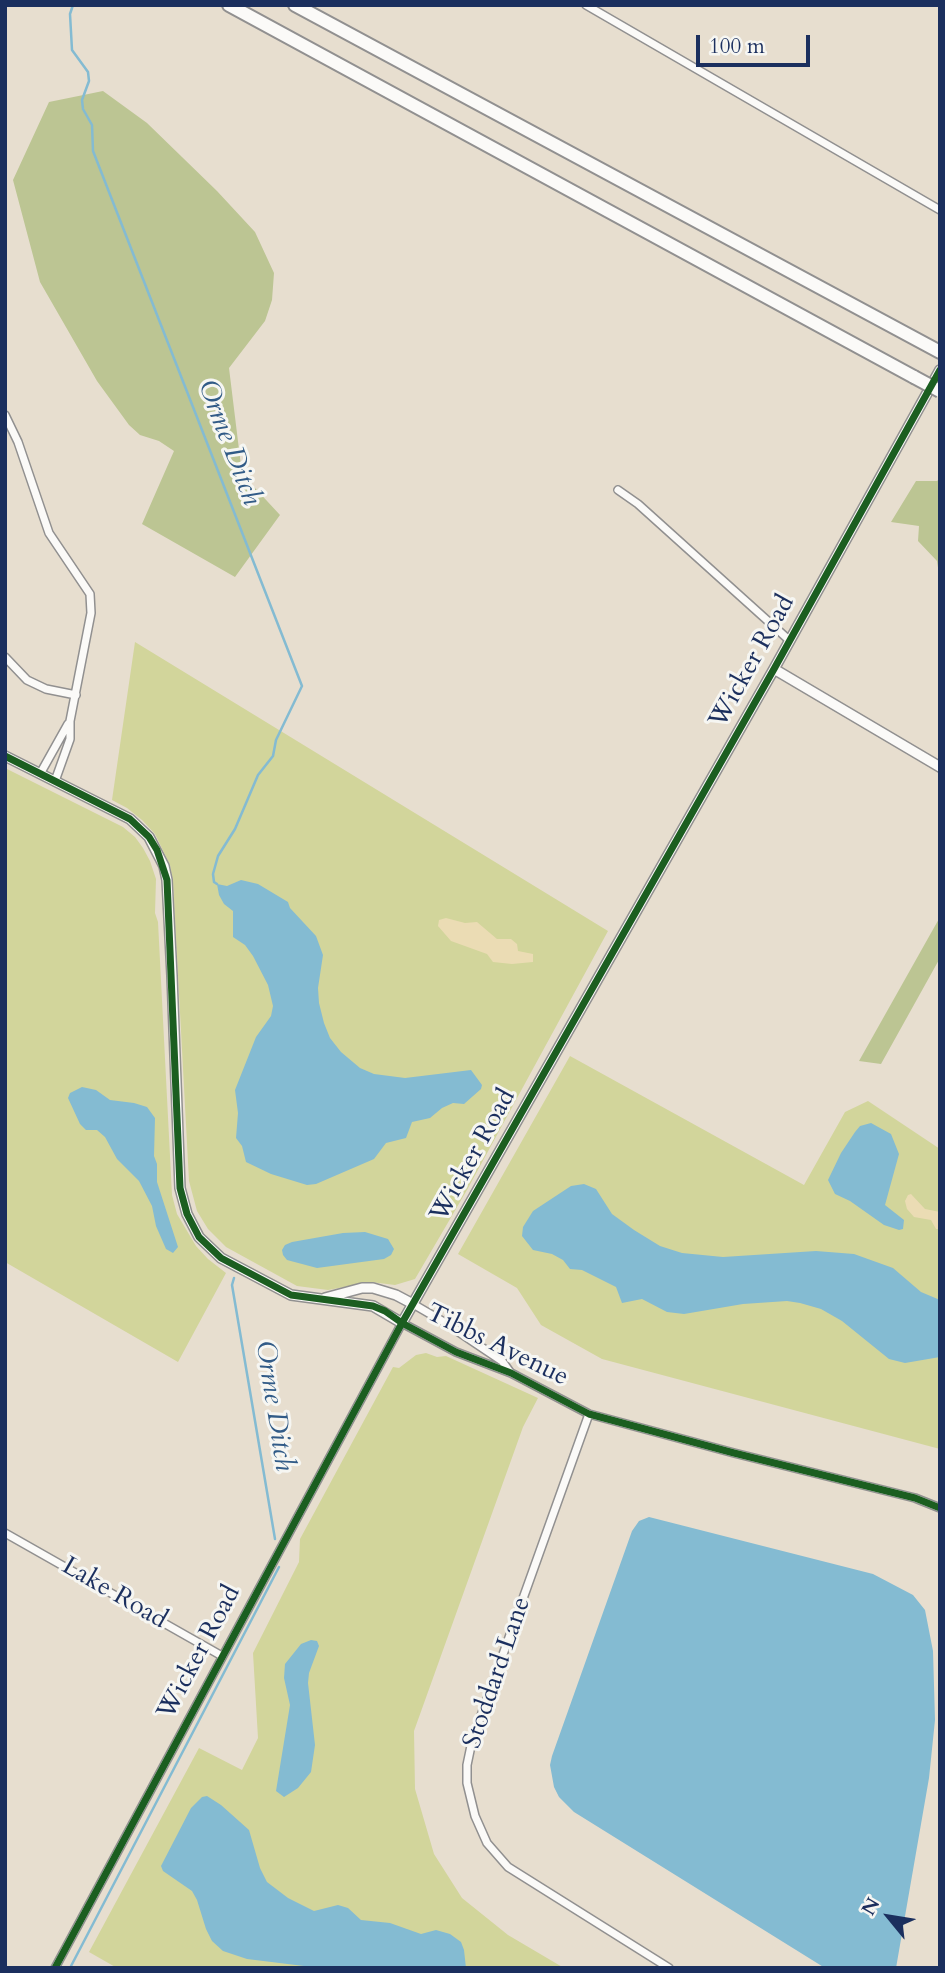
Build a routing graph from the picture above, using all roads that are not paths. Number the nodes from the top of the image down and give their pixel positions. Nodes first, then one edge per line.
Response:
1 (229, 5) edge
2 (295, 5) edge
3 (586, 5) edge
4 (940, 210) edge
5 (936, 350) edge
6 (940, 370) edge
7 (940, 391) edge
8 (5, 415) edge
9 (618, 490) dead end
10 (789, 640) junction
11 (5, 657) edge
12 (774, 669) junction
13 (76, 695) junction
14 (70, 721) junction
15 (5, 756) edge
16 (940, 767) edge
17 (40, 774) junction
18 (55, 781) junction
19 (320, 1300) junction
20 (413, 1304) junction
21 (402, 1323) junction
22 (511, 1373) junction
23 (589, 1414) junction
24 (940, 1508) edge
25 (5, 1533) edge
26 (222, 1657) junction
27 (55, 1968) edge
28 (669, 1968) edge

1 - 7 highway, bridge
2 - 5 highway
3 - 4 street
6 - 10 street, Wicker Road
8 - 13 street
9 - 10 street
10 - 12 street, Wicker Road
11 - 13 street
12 - 16 street
12 - 20 street, Wicker Road
13 - 14 street
14 - 17 street
14 - 18 street
15 - 17 street, Tibbs Avenue
17 - 18 street, Tibbs Avenue
18 - 19 street, Tibbs Avenue
19 - 20 street, Tibbs Avenue
19 - 21 street, Tibbs Avenue
20 - 21 street, Wicker Road
20 - 22 street, Tibbs Avenue
21 - 22 street, Tibbs Avenue
21 - 26 street, Wicker Road
22 - 23 street, Tibbs Avenue
23 - 24 street, Tibbs Avenue
23 - 28 street, Stoddard Lane
25 - 26 street, Lake Road
26 - 27 street, Wicker Road

